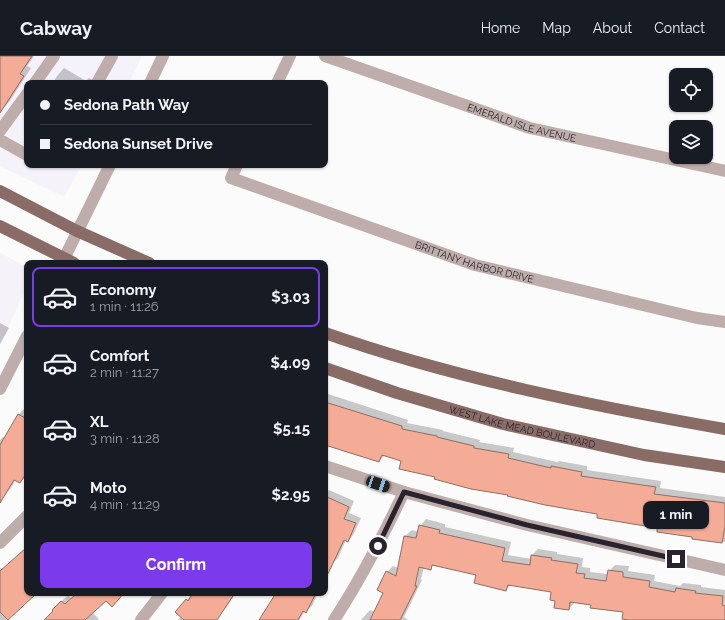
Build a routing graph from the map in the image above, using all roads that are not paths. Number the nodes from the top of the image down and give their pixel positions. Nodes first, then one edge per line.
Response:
1 (54, 56) edge
2 (112, 56) edge
3 (163, 56) edge
4 (290, 56) edge
5 (325, 56) edge
6 (37, 80) edge
7 (99, 80) edge
8 (151, 80) edge
9 (278, 80) edge
10 (24, 98) edge
11 (0, 131) edge
12 (0, 140) edge
13 (24, 153) edge
14 (109, 168) edge
15 (235, 168) edge
16 (725, 171) edge
17 (0, 191) edge
18 (0, 226) edge
19 (77, 232) junction
20 (62, 260) edge
21 (67, 260) edge
22 (142, 260) edge
23 (725, 322) edge
24 (328, 334) edge
25 (24, 342) edge
26 (328, 369) edge
27 (0, 389) edge
28 (725, 429) edge
29 (328, 467) edge
30 (725, 467) edge
31 (404, 492) junction
32 (24, 519) edge
33 (0, 543) edge
34 (725, 570) edge
35 (160, 596) edge
36 (141, 620) edge
37 (334, 620) edge

1 - 6 street
2 - 7 street
3 - 8 street
4 - 9 street
5 - 16 street, EMERALD ISLE AVENUE
10 - 11 street
12 - 13 street
14 - 19 street
15 - 23 street, BRITTANY HARBOR DRIVE
17 - 19 main road
18 - 20 main road
19 - 21 street
19 - 22 main road
24 - 28 main road
25 - 27 street
26 - 30 main road, WEST LAKE MEAD BOULEVARD
29 - 31 street
31 - 34 street
31 - 37 street
32 - 33 street
35 - 36 street

